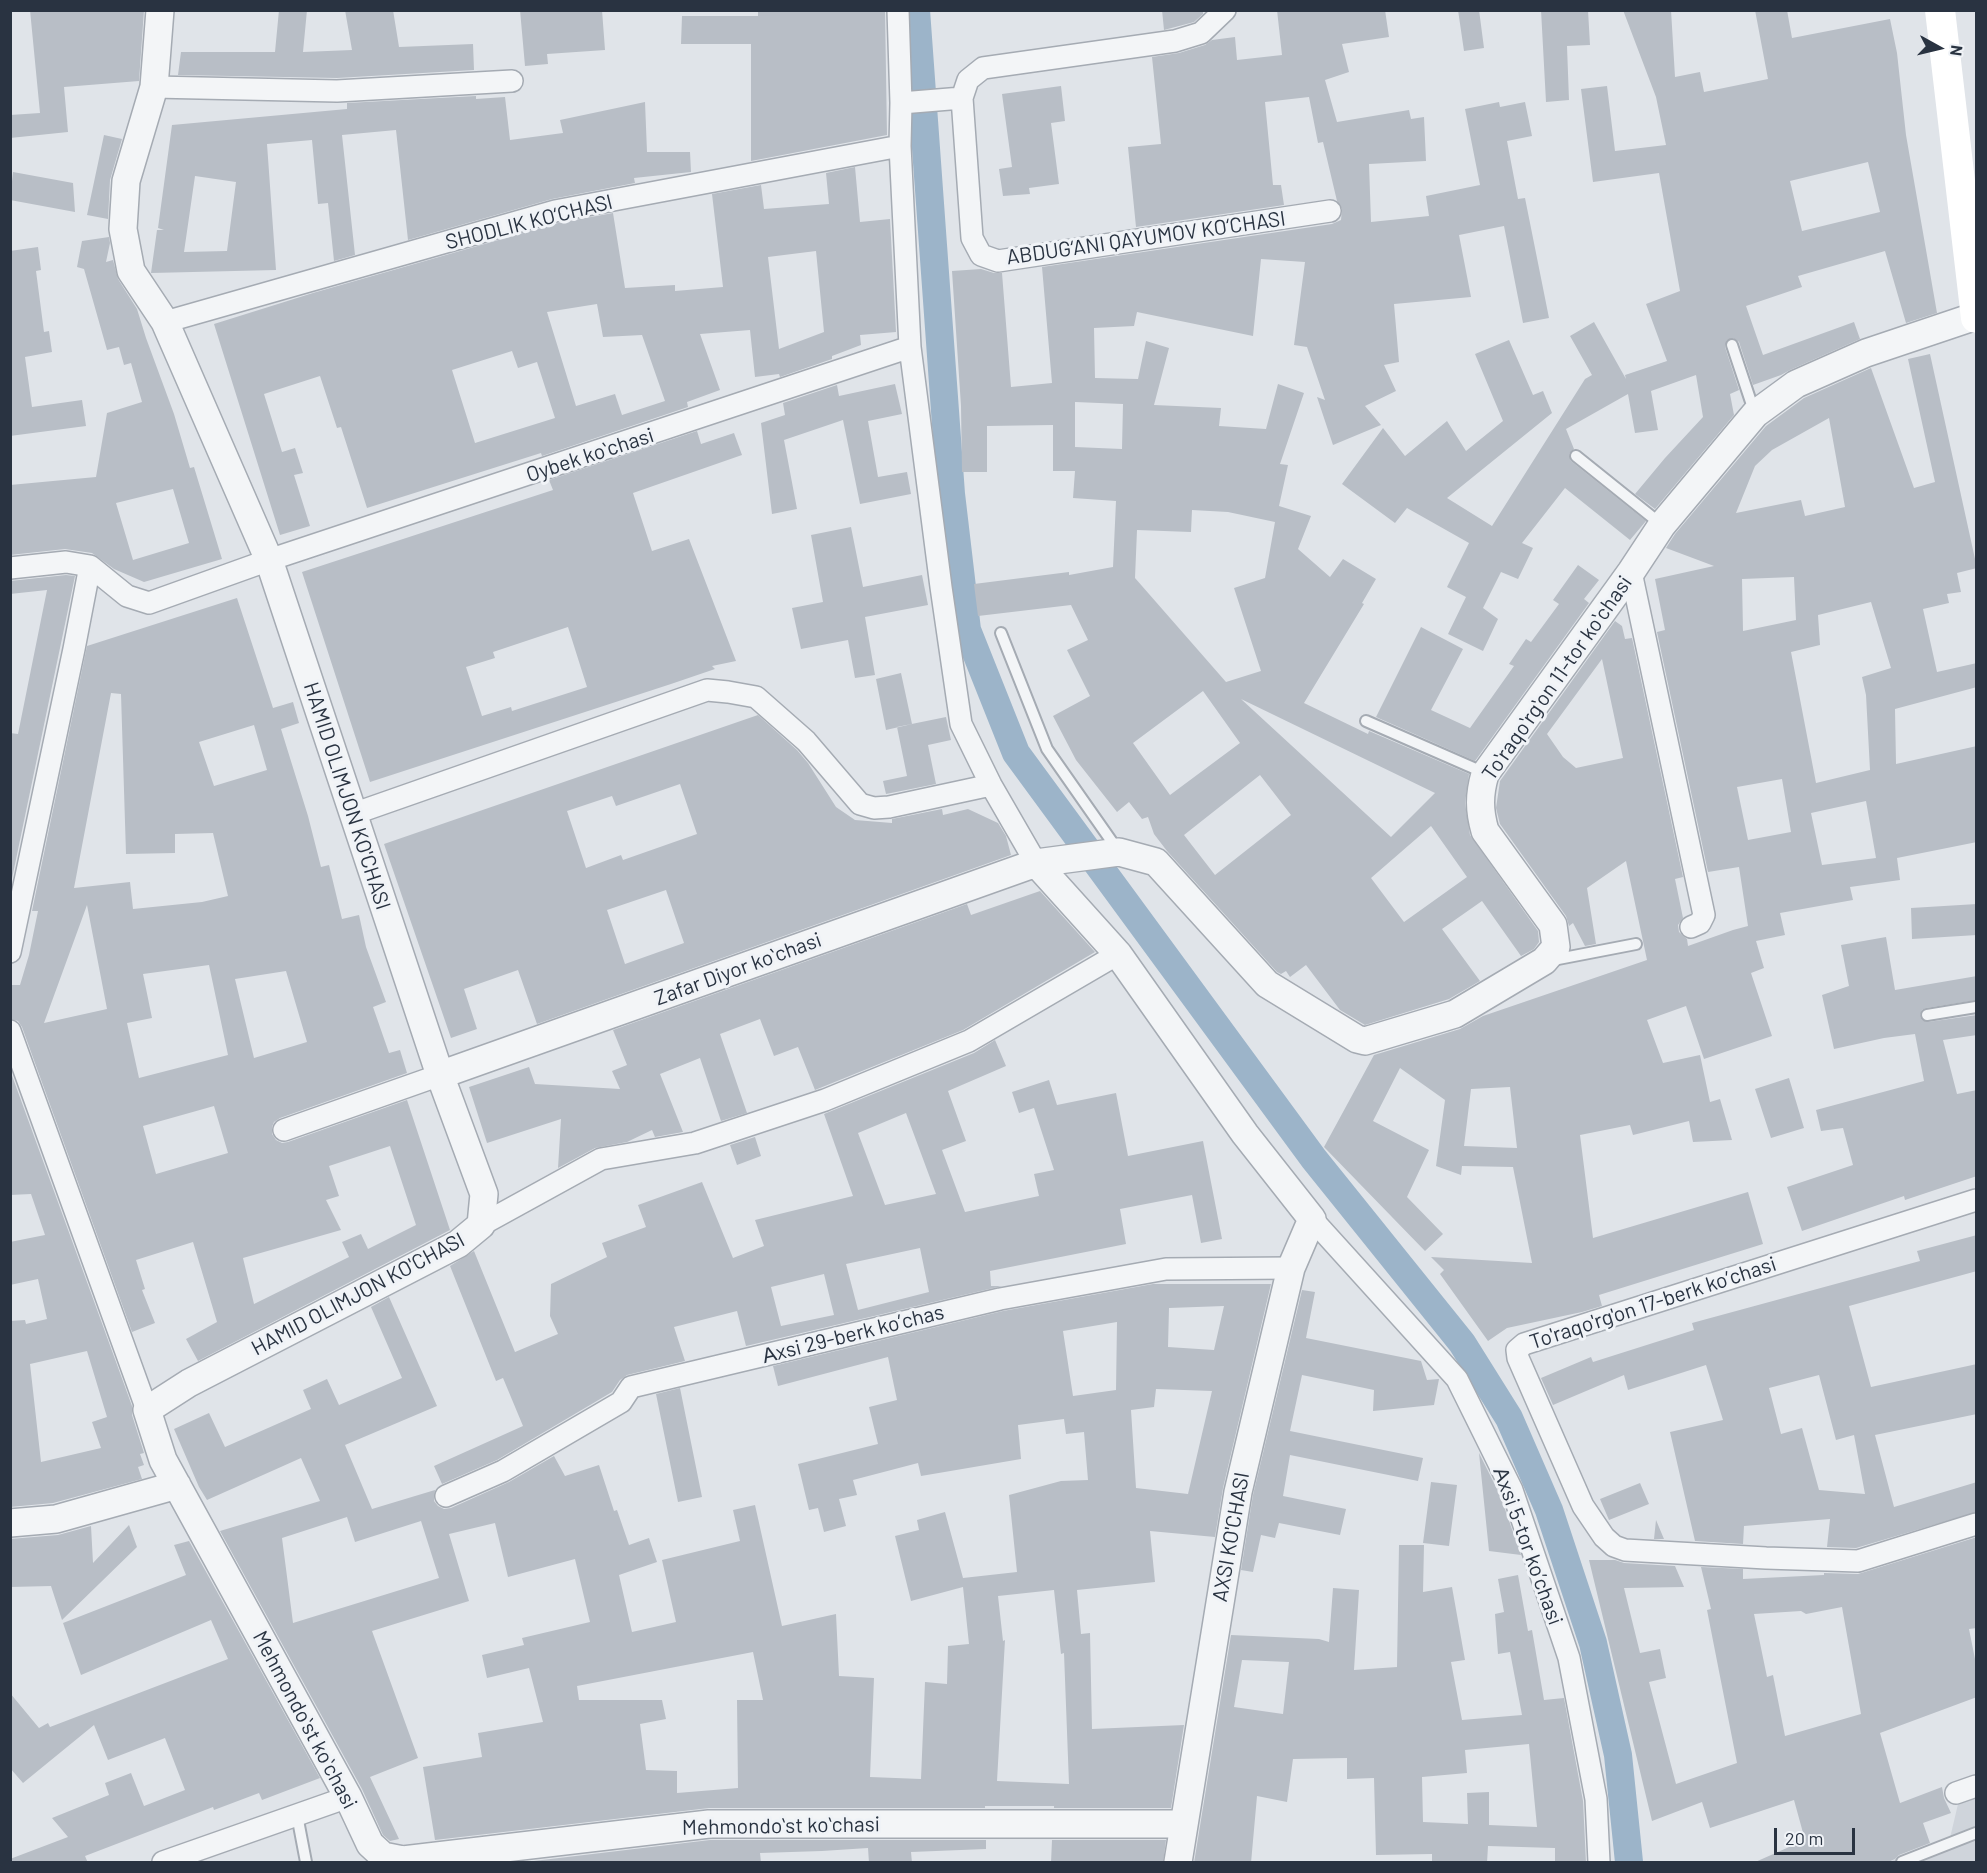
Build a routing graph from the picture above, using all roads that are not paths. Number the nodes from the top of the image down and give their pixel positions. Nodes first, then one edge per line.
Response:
1 (159, 10) edge
2 (898, 10) edge
3 (1225, 10) edge
4 (1940, 10) edge
5 (512, 81) dead end
6 (154, 87) junction
7 (962, 98) junction
8 (901, 103) junction
9 (900, 146) junction
10 (1330, 211) dead end
11 (1976, 317) edge
12 (165, 322) junction
13 (1732, 345) dead end
14 (910, 347) junction
15 (1755, 414) junction
16 (1576, 456) dead end
17 (1662, 525) junction
18 (269, 560) junction
19 (90, 566) junction
20 (10, 568) edge
21 (1631, 572) junction
22 (1000, 633) dead end
23 (1366, 721) dead end
24 (1485, 774) junction
25 (991, 786) junction
26 (353, 814) junction
27 (1118, 853) junction
28 (1047, 862) junction
29 (1691, 927) dead end
30 (1636, 944) dead end
31 (10, 952) edge
32 (1118, 954) junction
33 (1544, 961) junction
34 (1977, 1007) edge
35 (1927, 1015) dead end
36 (10, 1031) edge
37 (440, 1075) junction
38 (284, 1130) dead end
39 (1977, 1200) edge
40 (1312, 1218) junction
41 (481, 1226) junction
42 (1292, 1268) junction
43 (147, 1410) junction
44 (177, 1485) junction
45 (446, 1496) dead end
46 (10, 1523) edge
47 (1977, 1524) edge
48 (1977, 1786) edge
49 (1956, 1793) dead end
50 (348, 1797) junction
51 (297, 1815) junction
52 (1184, 1824) junction
53 (1977, 1833) edge
54 (163, 1863) edge
55 (306, 1863) edge
56 (1178, 1863) edge
57 (1599, 1863) edge
58 (1902, 1863) edge

1 - 6 street, HAMID OLIMJON KO'CHASI
2 - 8 street
3 - 7 street
4 - 11 main road
5 - 6 street
6 - 12 street, HAMID OLIMJON KO'CHASI
7 - 8 street
7 - 10 street, ABDUG‘ANI QAYUMOV KO‘CHASI
8 - 9 street
9 - 12 street, SHODLIK KO‘CHASI
9 - 14 street
11 - 15 street, Toʻraqoʻrgʻon 11-tor koʻchasi
12 - 18 street, HAMID OLIMJON KO'CHASI
13 - 15 lane
14 - 18 street, Oybek koʻchasi
14 - 25 street
15 - 17 street, Toʻraqoʻrgʻon 11-tor koʻchasi
16 - 17 lane
17 - 21 street, Toʻraqoʻrgʻon 11-tor koʻchasi
18 - 19 street, Oybek koʻchasi
18 - 26 street, HAMID OLIMJON KO'CHASI
19 - 20 street
19 - 31 street
21 - 24 street, Toʻraqoʻrgʻon 11-tor koʻchasi
21 - 29 street
22 - 27 lane
23 - 24 lane
24 - 33 street, Toʻraqoʻrgʻon 11-tor koʻchasi
25 - 26 street
25 - 28 street
26 - 37 street, HAMID OLIMJON KO'CHASI
27 - 28 street
27 - 33 street
28 - 32 street
28 - 37 street, Zafar Diyor koʻchasi
30 - 33 lane
32 - 40 street
32 - 41 street
34 - 35 lane
36 - 43 street
37 - 38 street
37 - 41 street, HAMID OLIMJON KO'CHASI
39 - 47 street, To'raqo'rg'on 17-berk koʼchasi
40 - 42 street, AXSI KO'CHASI
40 - 57 street, Аxsi 5-tor koʼchasi
41 - 43 street, HAMID OLIMJON KO'CHASI
42 - 45 street, Аxsi 29-berk koʼchas
42 - 52 street, AXSI KO'CHASI
43 - 44 street, Mehmondoʻst koʻchasi
44 - 46 street
44 - 50 street, Mehmondoʻst koʻchasi
48 - 49 street
50 - 51 street
50 - 52 street, Mehmondoʻst koʻchasi
51 - 54 street
51 - 55 lane
52 - 56 street, AXSI KO'CHASI
53 - 58 lane

